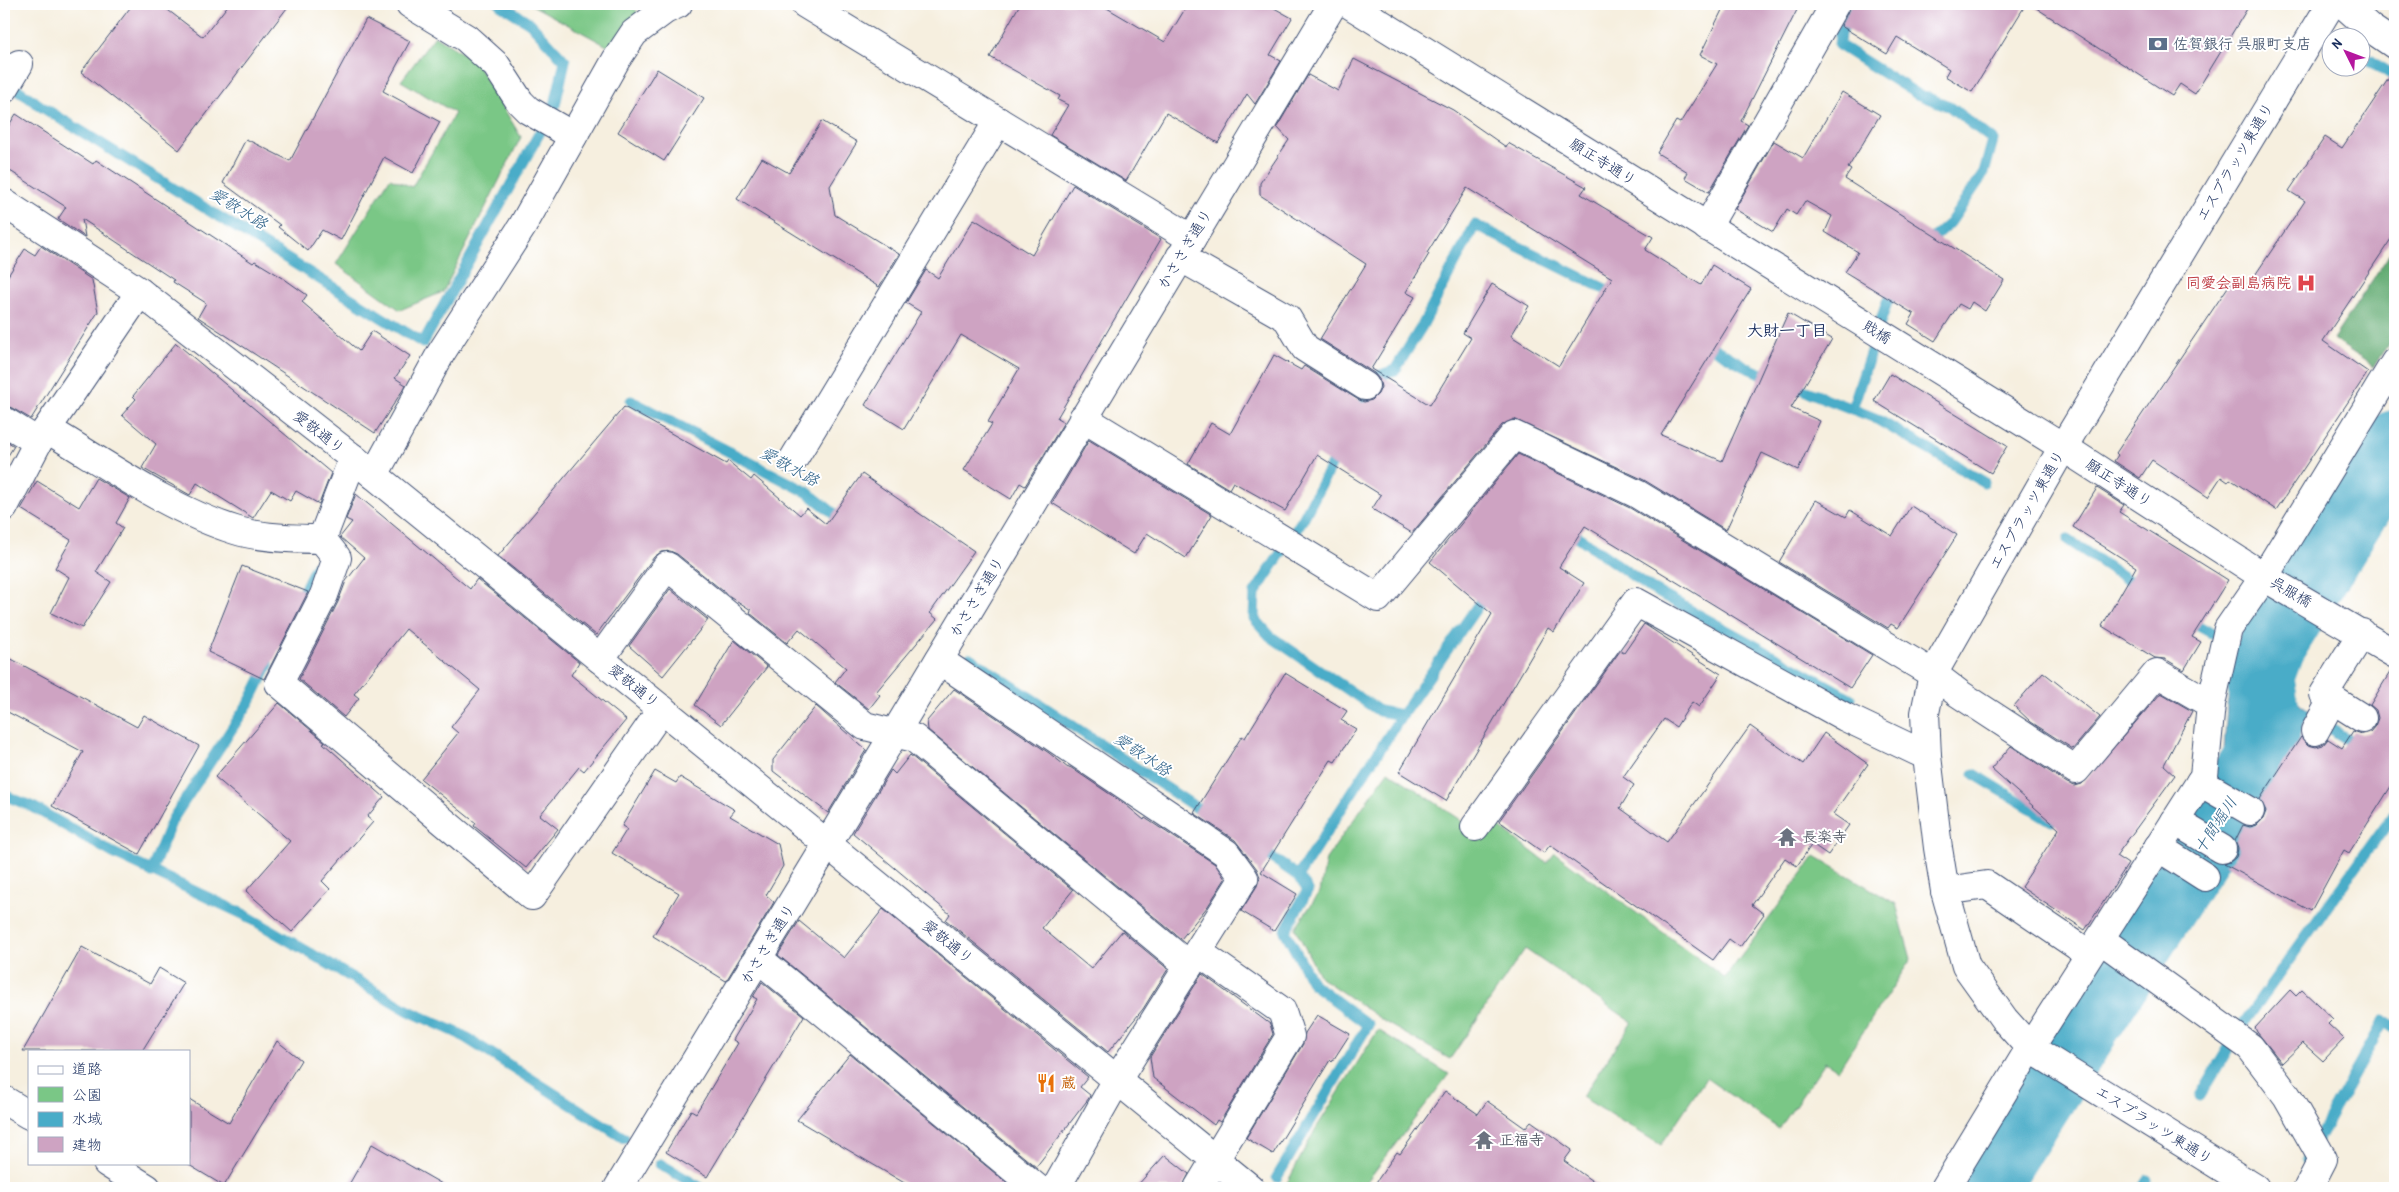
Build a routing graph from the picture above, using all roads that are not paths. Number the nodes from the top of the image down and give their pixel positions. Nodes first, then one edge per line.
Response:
1 (410, 4) edge
2 (678, 4) edge
3 (805, 4) edge
4 (1333, 4) edge
5 (1349, 4) edge
6 (1835, 4) edge
7 (2331, 4) edge
8 (2343, 4) edge
9 (2395, 45) edge
10 (19, 64) dead end
11 (4, 89) edge
12 (998, 121) junction
13 (564, 131) junction
14 (4, 203) edge
15 (1707, 227) junction
16 (1186, 248) junction
17 (140, 292) junction
18 (1858, 320) joint
19 (1896, 344) joint
20 (2395, 362) edge
21 (1365, 386) dead end
22 (1083, 418) junction
23 (4, 421) edge
24 (43, 436) junction
25 (2063, 447) junction
26 (793, 460) dead end
27 (364, 467) junction
28 (4, 507) edge
29 (322, 539) junction
30 (2264, 577) junction
31 (2362, 634) junction
32 (2395, 654) edge
33 (600, 659) junction
34 (939, 660) junction
35 (1933, 674) junction
36 (2332, 700) junction
37 (2211, 704) junction
38 (662, 709) junction
39 (2362, 718) dead end
40 (2315, 731) dead end
41 (895, 733) junction
42 (1927, 756) junction
43 (2200, 782) junction
44 (2250, 811) dead end
45 (2175, 821) junction
46 (1475, 827) dead end
47 (828, 844) junction
48 (2158, 848) junction
49 (2222, 849) dead end
50 (2205, 877) dead end
51 (1946, 891) junction
52 (2094, 946) junction
53 (759, 959) junction
54 (1194, 959) junction
55 (2030, 1048) junction
56 (1117, 1080) junction
57 (4, 1100) edge
58 (28, 1114) edge
59 (1215, 1160) junction
60 (109, 1164) edge
61 (147, 1188) edge
62 (618, 1188) edge
63 (1037, 1188) edge
64 (1056, 1188) edge
65 (1198, 1188) edge
66 (1250, 1188) edge
67 (1944, 1188) edge
68 (2255, 1188) edge
69 (2308, 1188) edge

1 - 13 street
2 - 13 street
3 - 12 street
4 - 16 street, かささぎ通り
5 - 15 street, 願正寺通り
6 - 15 street
7 - 25 street, エスプラッツ東通り
8 - 9 street
10 - 11 street
12 - 16 street
12 - 26 street
13 - 27 street
14 - 17 street, 愛敬通り
15 - 18 street, 願正寺通り
16 - 21 street
16 - 22 street, かささぎ通り
17 - 24 street
17 - 27 street, 愛敬通り
18 - 19 street, 戝橋
19 - 25 street, 願正寺通り
20 - 30 street
22 - 34 street, かささぎ通り
22 - 35 street
23 - 24 street
24 - 28 street
24 - 29 street
25 - 30 street, 願正寺通り
25 - 35 street, エスプラッツ東通り
27 - 29 street
27 - 33 street, 愛敬通り
29 - 38 street
30 - 31 street, 呉服橋
30 - 37 street
31 - 32 street
31 - 36 street
33 - 38 street, 愛敬通り
33 - 41 street
34 - 41 street, かささぎ通り
34 - 54 street
35 - 37 street
35 - 42 street, エスプラッツ東通り
36 - 39 street
36 - 40 street
37 - 43 street
38 - 47 street, 愛敬通り
41 - 47 street, かささぎ通り
41 - 54 street
42 - 46 street
42 - 51 street, エスプラッツ東通り
43 - 44 street
43 - 45 street
45 - 48 street
45 - 49 street
47 - 53 street, かささぎ通り
47 - 56 street, 愛敬通り
48 - 50 street
48 - 52 street
51 - 52 street
51 - 55 street, エスプラッツ東通り
52 - 55 street
52 - 69 street
53 - 62 street, かささぎ通り
53 - 63 street
54 - 56 street
54 - 59 street
55 - 67 street
55 - 68 street, エスプラッツ東通り
56 - 59 street, 愛敬通り
56 - 64 street
57 - 58 street
59 - 65 street
59 - 66 street, 愛敬通り
60 - 61 street

